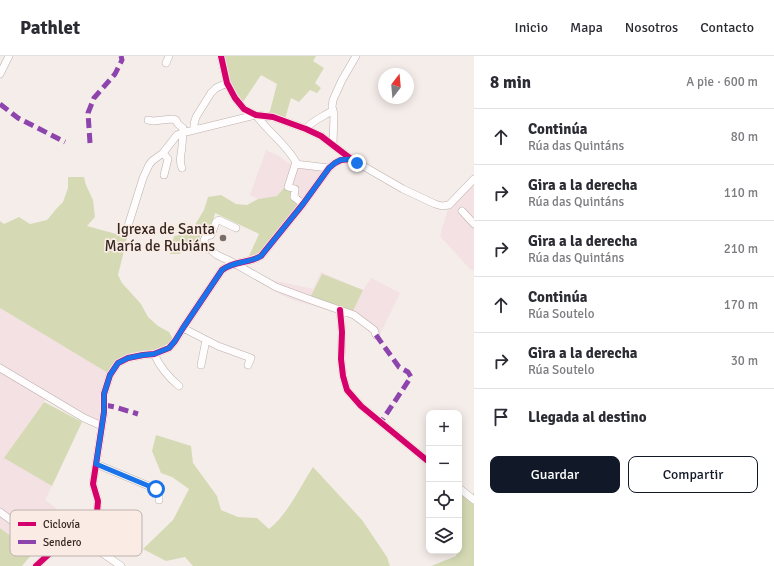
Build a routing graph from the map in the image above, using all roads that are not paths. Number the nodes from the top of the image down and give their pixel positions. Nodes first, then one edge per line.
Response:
1 (9, 56) edge
2 (221, 56) edge
3 (356, 56) edge
4 (0, 74) edge
5 (227, 83) junction
6 (333, 110) junction
7 (256, 116) junction
8 (148, 120) dead end
9 (306, 129) junction
10 (194, 130) junction
11 (182, 133) junction
12 (333, 144) junction
13 (163, 152) junction
14 (351, 159) junction
15 (295, 164) junction
16 (182, 168) dead end
17 (329, 168) junction
18 (164, 175) dead end
19 (474, 179) edge
20 (303, 204) junction
21 (462, 211) dead end
22 (474, 224) edge
23 (128, 226) dead end
24 (236, 228) dead end
25 (235, 263) junction
26 (340, 310) junction
27 (183, 328) junction
28 (376, 336) dead end
29 (206, 340) junction
30 (154, 354) junction
31 (201, 365) dead end
32 (248, 365) dead end
33 (0, 368) edge
34 (179, 386) dead end
35 (102, 426) junction
36 (426, 459) edge
37 (96, 464) junction
38 (462, 490) edge
39 (159, 500) dead end
40 (474, 500) edge
41 (97, 510) edge
42 (0, 512) edge
43 (10, 519) edge
44 (47, 556) edge
45 (106, 556) edge
46 (39, 565) edge
47 (121, 566) edge

1 - 4 street
2 - 5 street
3 - 6 street
5 - 7 street
5 - 10 street
6 - 9 street
6 - 12 street
7 - 9 street
7 - 10 street
7 - 15 street
8 - 11 street
9 - 12 street
10 - 11 street
11 - 13 street
11 - 16 street
12 - 14 street
13 - 18 street
13 - 23 street
14 - 17 street
14 - 19 street
15 - 17 street
15 - 20 street
17 - 20 street
20 - 25 street
21 - 22 street
24 - 25 street
25 - 26 street
25 - 27 street
26 - 28 street
26 - 36 street
27 - 29 street
27 - 30 street
29 - 31 street
29 - 32 street
30 - 34 street
30 - 35 street
33 - 35 street
35 - 37 street
37 - 39 street
37 - 41 street
38 - 40 street
42 - 43 street
44 - 46 street
45 - 47 street

